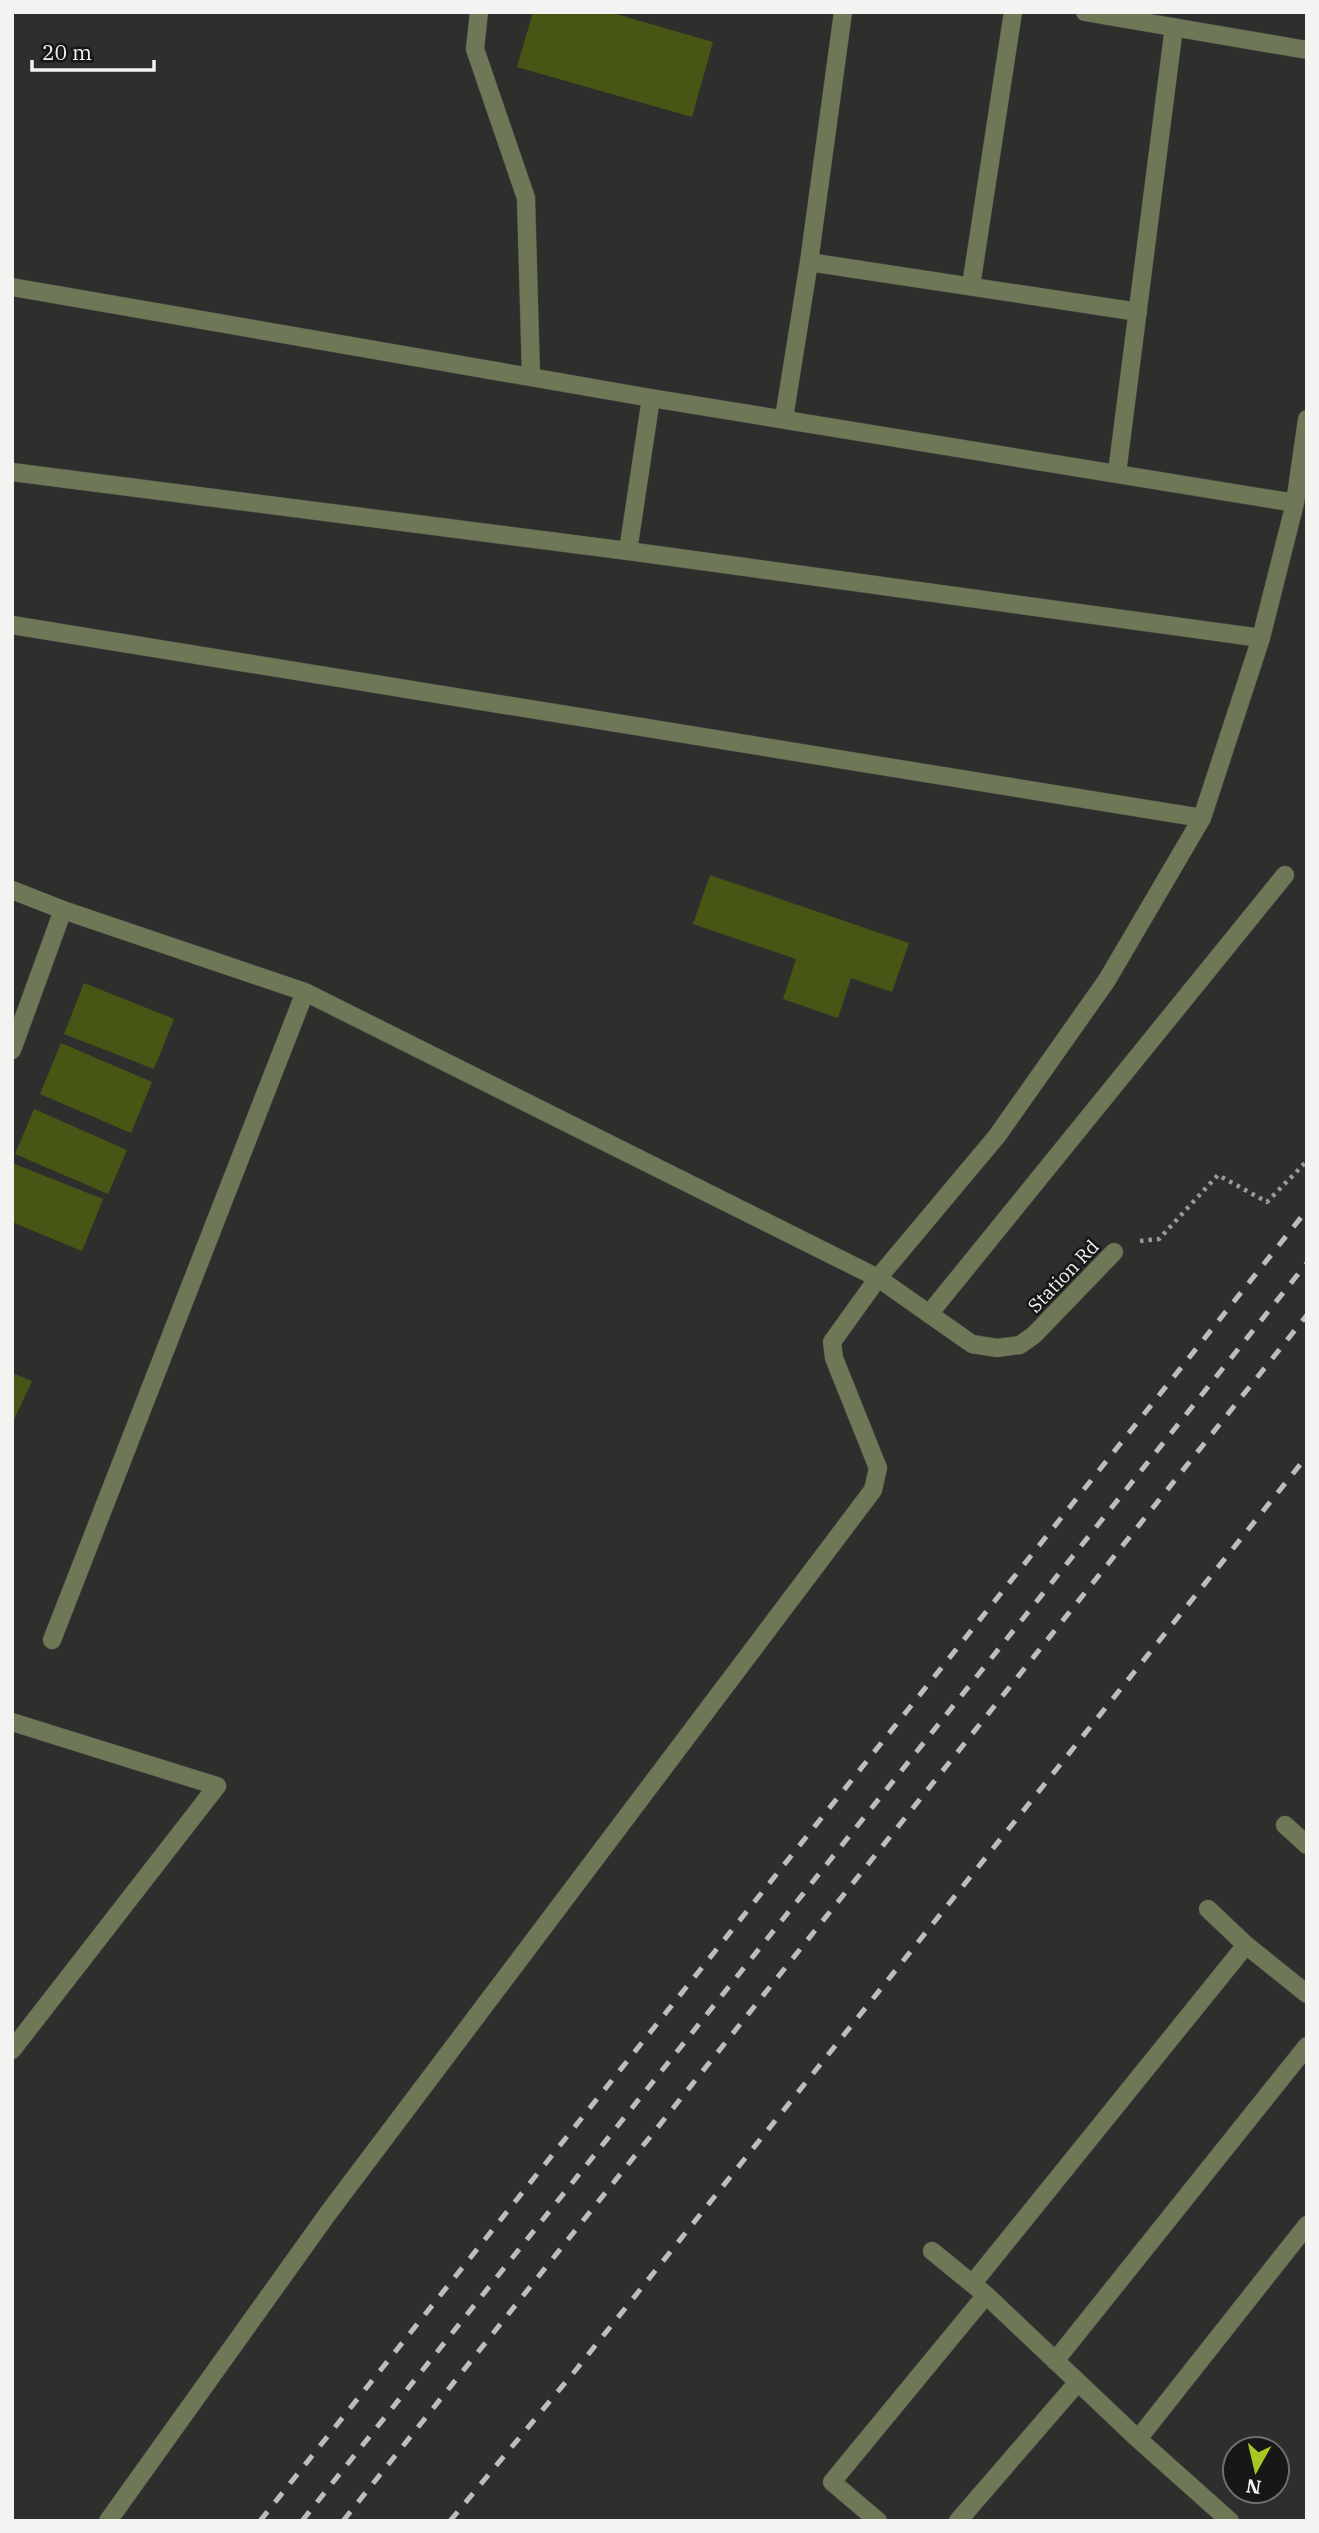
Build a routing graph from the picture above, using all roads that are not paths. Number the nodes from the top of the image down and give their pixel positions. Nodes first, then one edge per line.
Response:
1 (479, 12) edge
2 (843, 12) edge
3 (1013, 12) edge
4 (1085, 12) edge
5 (1174, 27) junction
6 (1307, 50) edge
7 (809, 262) junction
8 (971, 286) junction
9 (12, 287) edge
10 (1138, 312) junction
11 (531, 375) junction
12 (652, 398) junction
13 (784, 418) junction
14 (1307, 419) edge
15 (12, 472) edge
16 (1117, 472) junction
17 (1295, 503) junction
18 (628, 551) junction
19 (12, 625) edge
20 (1261, 638) junction
21 (1202, 818) junction
22 (1284, 875) dead end
23 (12, 890) edge
24 (63, 910) junction
25 (304, 992) junction
26 (12, 1050) edge
27 (1114, 1252) road end
28 (877, 1278) junction
29 (929, 1314) junction
30 (52, 1640) dead end
31 (12, 1722) edge
32 (1285, 1825) dead end
33 (1307, 1845) edge
34 (1208, 1909) dead end
35 (1245, 1945) junction
36 (1307, 1994) edge
37 (1307, 2046) edge
38 (12, 2050) edge
39 (1307, 2225) edge
40 (932, 2251) dead end
41 (979, 2289) junction
42 (1055, 2361) junction
43 (1078, 2382) junction
44 (1138, 2439) junction
45 (108, 2521) edge
46 (878, 2521) edge
47 (958, 2521) edge
48 (1230, 2521) edge

1 - 11 street
2 - 7 street
3 - 8 street
4 - 5 street
5 - 6 street
5 - 10 street
7 - 8 street
7 - 13 street
8 - 10 street
9 - 11 street
10 - 16 street
11 - 12 street
12 - 13 street
12 - 18 street
13 - 16 street
14 - 17 street
15 - 18 street
16 - 17 street
17 - 20 street
18 - 20 street
19 - 21 street
20 - 21 street
21 - 28 street
22 - 29 street
23 - 24 street, Station Rd
24 - 25 street, Station Rd
24 - 26 street
25 - 28 street, Station Rd
25 - 30 street
27 - 29 street, Station Rd
28 - 29 street, Station Rd
28 - 45 street
31 - 38 street
32 - 33 street
34 - 35 street
35 - 36 street
35 - 41 street
37 - 42 street
39 - 44 street
40 - 41 street
41 - 42 street
41 - 46 street
42 - 43 street
43 - 44 street
43 - 47 street
44 - 48 street

